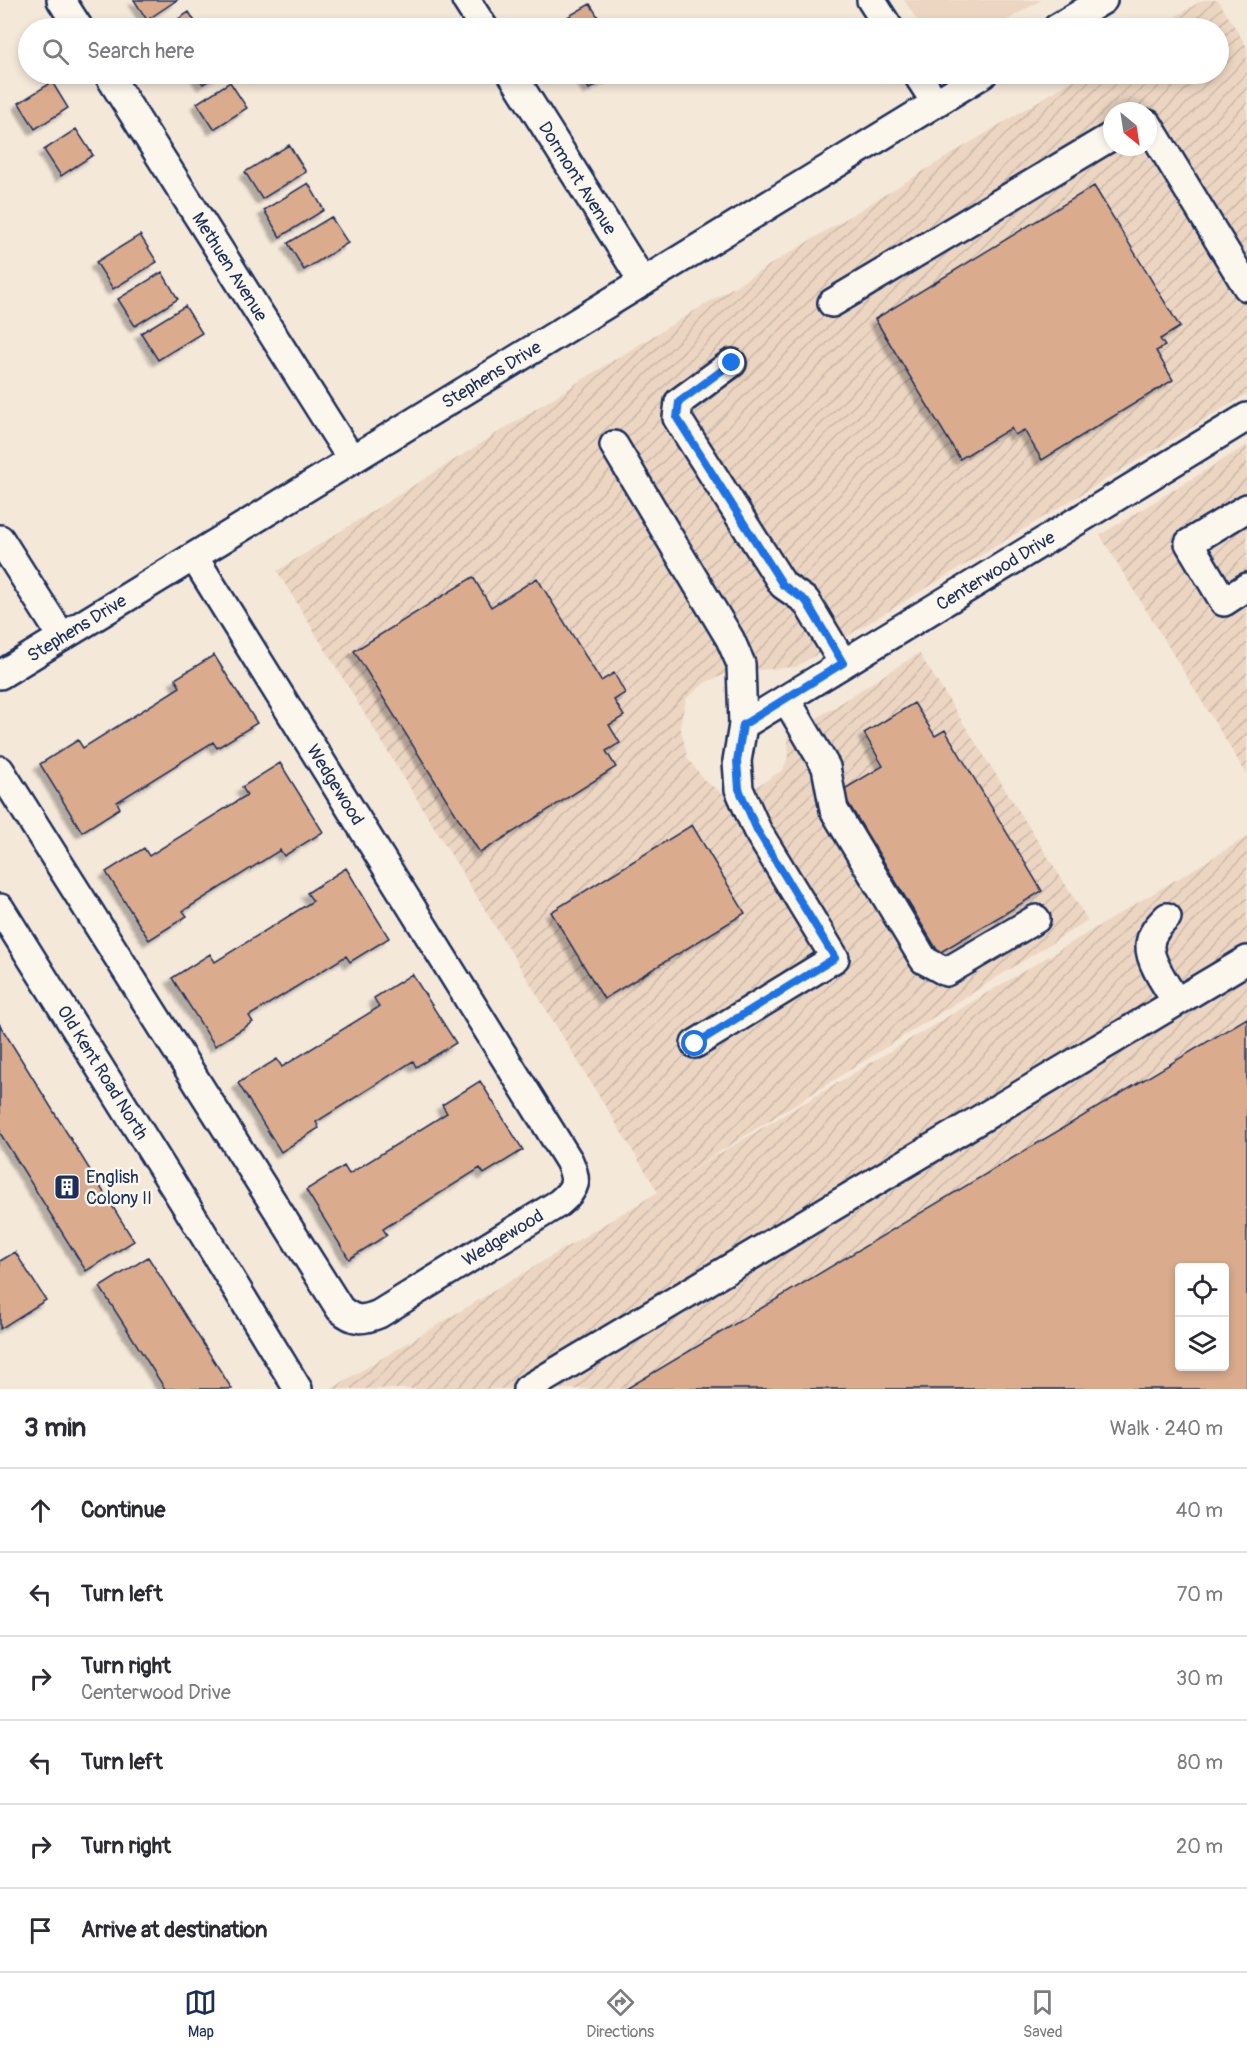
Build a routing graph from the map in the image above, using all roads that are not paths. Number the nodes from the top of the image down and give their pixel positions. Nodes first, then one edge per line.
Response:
1 (61, 0) edge
2 (466, 0) edge
3 (871, 0) edge
4 (1103, 0) edge
5 (73, 18) edge
6 (478, 18) edge
7 (883, 18) edge
8 (1073, 18) edge
9 (114, 84) edge
10 (518, 84) edge
11 (923, 84) edge
12 (966, 84) edge
13 (935, 102) junction
14 (1157, 139) edge
15 (1103, 141) edge
16 (643, 282) junction
17 (1247, 287) edge
18 (832, 303) dead end
19 (732, 363) dead end
20 (1247, 417) edge
21 (614, 445) dead end
22 (352, 460) junction
23 (1247, 508) edge
24 (0, 539) edge
25 (194, 557) junction
26 (1247, 587) edge
27 (62, 637) junction
28 (843, 663) junction
29 (0, 675) edge
30 (786, 699) junction
31 (743, 725) junction
32 (0, 770) edge
33 (0, 908) edge
34 (1167, 917) dead end
35 (1036, 919) dead end
36 (1247, 960) edge
37 (1176, 1001) junction
38 (695, 1044) dead end
39 (298, 1389) edge
40 (527, 1389) edge

1 - 5 street
2 - 6 street
3 - 7 street
4 - 8 street
9 - 22 street, Methuen Avenue
10 - 16 street, Dormont Avenue
11 - 13 street
12 - 13 street, Stephens Drive
13 - 16 street, Stephens Drive
14 - 17 street
15 - 18 street
16 - 22 street, Stephens Drive
19 - 28 street
20 - 28 street, Centerwood Drive
21 - 31 street
22 - 25 street, Stephens Drive
23 - 26 street
24 - 27 street
25 - 27 street, Stephens Drive
25 - 32 street, Wedgewood
27 - 29 street, Stephens Drive
28 - 30 street, Centerwood Drive
30 - 31 street, Centerwood Drive
30 - 35 street
31 - 38 street
33 - 39 street, Old Kent Road North
34 - 37 street
36 - 37 street
37 - 40 street

